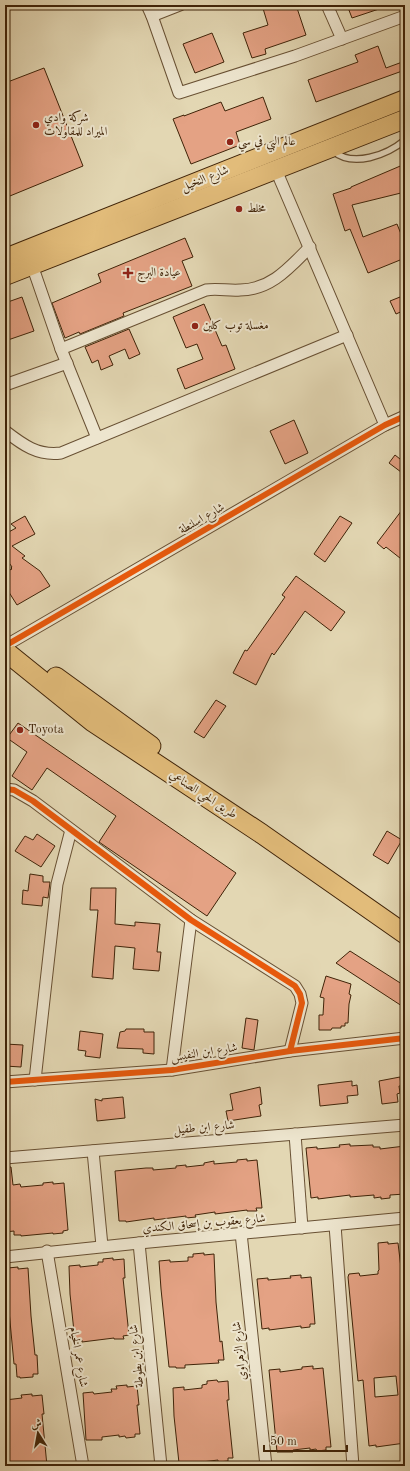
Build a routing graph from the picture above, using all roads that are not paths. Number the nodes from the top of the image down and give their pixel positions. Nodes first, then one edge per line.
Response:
1 (147, 5) edge
2 (180, 5) edge
3 (328, 5) edge
4 (152, 16) junction
5 (405, 16) edge
6 (342, 39) junction
7 (405, 98) edge
8 (405, 119) edge
9 (405, 140) edge
10 (329, 149) junction
11 (276, 170) junction
12 (310, 247) junction
13 (5, 258) edge
14 (32, 265) junction
15 (5, 276) edge
16 (347, 335) junction
17 (61, 348) junction
18 (67, 363) junction
19 (5, 385) edge
20 (405, 416) edge
21 (385, 425) junction
22 (5, 431) edge
23 (97, 438) junction
24 (7, 644) edge
25 (5, 789) edge
26 (72, 830) junction
27 (405, 919) edge
28 (191, 920) junction
29 (405, 934) edge
30 (405, 1038) edge
31 (290, 1051) junction
32 (172, 1070) junction
33 (35, 1080) junction
34 (5, 1082) edge
35 (405, 1124) edge
36 (295, 1134) junction
37 (93, 1151) junction
38 (5, 1158) edge
39 (405, 1218) edge
40 (335, 1225) junction
41 (302, 1228) junction
42 (241, 1233) junction
43 (139, 1242) junction
44 (102, 1246) junction
45 (47, 1251) junction
46 (5, 1257) edge
47 (83, 1466) edge
48 (161, 1466) edge
49 (266, 1466) edge
50 (353, 1466) edge

1 - 4 street
2 - 4 street
3 - 6 street
4 - 6 street
5 - 6 street
7 - 13 main road, شارع النخيل
8 - 10 main road, شارع النخيل
9 - 10 lane
10 - 11 main road, شارع النخيل
11 - 12 street
11 - 14 main road, شارع النخيل
12 - 16 street
12 - 17 street
14 - 15 main road, شارع النخيل
14 - 17 street
16 - 21 street
16 - 23 street
17 - 18 street
18 - 19 street
18 - 23 street
20 - 21 street, شارع اسلنطة
21 - 24 street, شارع اسلنطة
22 - 23 street
24 - 27 highway, طريق الحي الصناعي
24 - 29 highway, طريق الحي الصناعي
25 - 26 street
26 - 28 street
26 - 33 street
28 - 31 street
28 - 32 street
30 - 31 street, شارع ابن النفيس
31 - 32 street, شارع ابن النفيس
32 - 33 street, شارع ابن النفيس
33 - 34 street, شارع ابن النفيس
35 - 36 street, شارع ابن طفيل
36 - 37 street, شارع ابن طفيل
36 - 41 street
37 - 38 street, شارع ابن طفيل
37 - 44 street
39 - 40 street, شارع يعقوب بن إسحاق الكندي
40 - 41 street, شارع يعقوب بن إسحاق الكندي
40 - 50 street
41 - 42 street, شارع يعقوب بن إسحاق الكندي
42 - 43 street, شارع يعقوب بن إسحاق الكندي
42 - 49 street, شارع الزهراوي
43 - 44 street, شارع يعقوب بن إسحاق الكندي
43 - 48 street, شارع ابن بطوطة
44 - 45 street, شارع يعقوب بن إسحاق الكندي
45 - 46 street, شارع يعقوب بن إسحاق الكندي
45 - 47 street, شارع عمر الخيام

